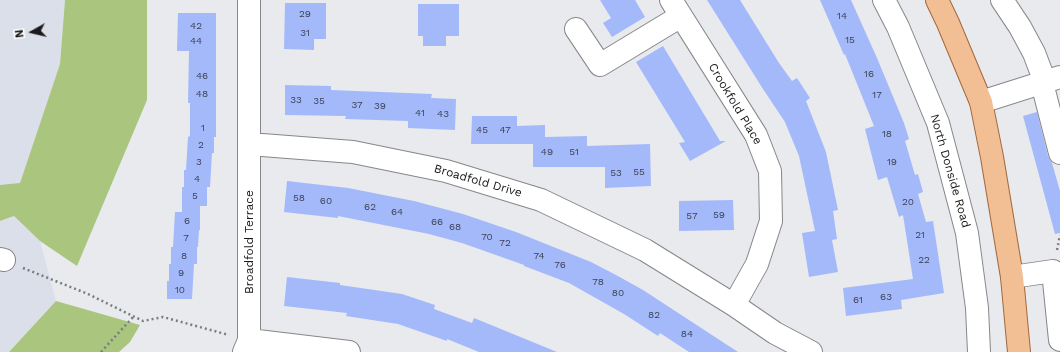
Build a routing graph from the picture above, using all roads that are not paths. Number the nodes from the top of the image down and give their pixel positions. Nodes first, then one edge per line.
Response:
1 (249, 0) edge
2 (884, 0) edge
3 (937, 0) edge
4 (1002, 0) edge
5 (676, 8) edge
6 (576, 29) dead end
7 (1049, 81) edge
8 (981, 102) junction
9 (249, 144) junction
10 (1060, 153) edge
11 (1012, 277) junction
12 (734, 305) junction
13 (1060, 340) edge
14 (247, 346) edge
15 (349, 352) edge
16 (811, 352) edge
17 (979, 352) edge
18 (1019, 352) edge

1 - 9 street
2 - 17 street, North Donside Road
3 - 8 main road
4 - 7 street
5 - 6 street
5 - 12 street, Crookfold Place
7 - 8 street
7 - 10 street
8 - 11 main road
9 - 12 street, Broadfold Drive
9 - 14 street, Broadfold Terrace
11 - 13 street
11 - 18 main road
12 - 16 street, Broadfold Drive
14 - 15 street

